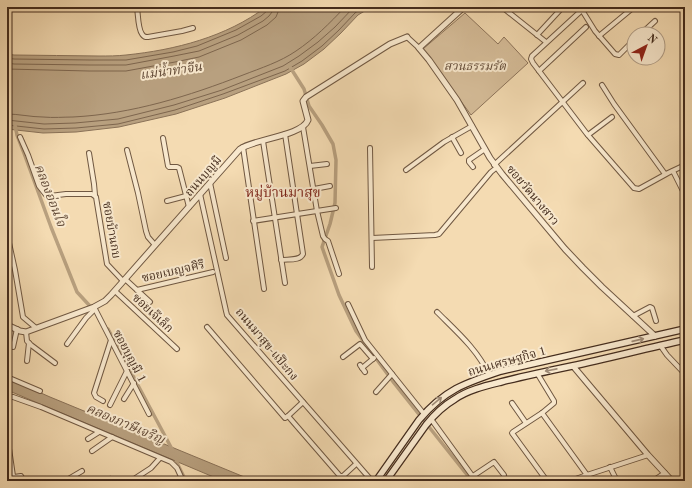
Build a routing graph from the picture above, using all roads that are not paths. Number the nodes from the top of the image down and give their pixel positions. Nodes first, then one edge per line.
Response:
1 (137, 7) edge
2 (464, 7) edge
3 (502, 7) edge
4 (634, 7) edge
5 (581, 8) edge
6 (561, 9) dead end
7 (655, 21) dead end
8 (650, 26) edge
9 (586, 27) dead end
10 (193, 28) dead end
11 (537, 35) junction
12 (407, 36) joint
13 (599, 36) junction
14 (546, 42) junction
15 (419, 48) junction
16 (626, 48) edge
17 (539, 71) junction
18 (583, 83) dead end
19 (602, 85) dead end
20 (562, 102) junction
21 (612, 117) dead end
22 (472, 126) junction
23 (303, 127) junction
24 (285, 134) junction
25 (588, 135) junction
26 (20, 137) dead end
27 (452, 137) junction
28 (163, 138) dead end
29 (263, 141) junction
30 (243, 147) junction
31 (370, 148) dead end
32 (485, 149) junction
33 (127, 150) dead end
34 (89, 153) dead end
35 (461, 153) dead end
36 (327, 164) dead end
37 (685, 165) edge
38 (310, 166) junction
39 (495, 166) junction
40 (473, 167) dead end
41 (406, 170) dead end
42 (672, 170) junction
43 (665, 174) junction
44 (210, 183) junction
45 (330, 186) dead end
46 (314, 189) junction
47 (200, 194) junction
48 (95, 195) junction
49 (186, 196) junction
50 (685, 196) edge
51 (167, 201) dead end
52 (189, 207) junction
53 (336, 208) dead end
54 (317, 211) junction
55 (297, 214) junction
56 (275, 218) junction
57 (253, 221) junction
58 (7, 234) edge
59 (372, 238) junction
60 (155, 245) junction
61 (226, 258) dead end
62 (281, 260) junction
63 (372, 267) dead end
64 (213, 272) dead end
65 (339, 274) dead end
66 (124, 280) junction
67 (285, 283) dead end
68 (264, 289) dead end
69 (137, 290) junction
70 (115, 291) junction
71 (150, 302) dead end
72 (348, 304) dead end
73 (94, 308) junction
74 (437, 312) dead end
75 (633, 316) junction
76 (656, 321) dead end
77 (7, 325) edge
78 (206, 327) dead end
79 (36, 328) junction
80 (17, 329) junction
81 (685, 329) edge
82 (26, 332) junction
83 (655, 336) junction
84 (111, 340) junction
85 (685, 340) edge
86 (29, 343) junction
87 (67, 344) dead end
88 (660, 345) junction
89 (13, 347) dead end
90 (177, 349) dead end
91 (600, 349) junction
92 (377, 355) junction
93 (343, 357) dead end
94 (373, 359) junction
95 (603, 359) junction
96 (27, 361) dead end
97 (55, 363) dead end
98 (573, 366) junction
99 (127, 371) junction
100 (365, 372) dead end
101 (537, 373) junction
102 (392, 374) junction
103 (685, 374) edge
104 (489, 375) junction
105 (7, 377) edge
106 (134, 383) junction
107 (40, 391) dead end
108 (376, 392) dead end
109 (7, 396) edge
110 (124, 400) dead end
111 (103, 401) dead end
112 (303, 402) junction
113 (512, 403) dead end
114 (110, 405) dead end
115 (542, 412) junction
116 (149, 414) dead end
117 (424, 414) junction
118 (288, 416) junction
119 (431, 419) junction
120 (418, 420) junction
121 (526, 423) junction
122 (426, 425) junction
123 (99, 432) junction
124 (7, 435) edge
125 (112, 437) junction
126 (88, 439) dead end
127 (92, 451) dead end
128 (648, 455) junction
129 (160, 458) junction
130 (356, 464) junction
131 (610, 468) junction
132 (82, 471) dead end
133 (665, 473) junction
134 (504, 475) dead end
135 (587, 475) junction
136 (473, 476) junction
137 (24, 481) edge
138 (65, 481) edge
139 (131, 481) edge
140 (183, 481) edge
141 (374, 481) edge
142 (388, 481) edge
143 (476, 481) edge
144 (547, 481) edge
145 (570, 481) edge
146 (617, 481) edge
147 (653, 481) edge
148 (672, 481) edge

1 - 10 street
2 - 15 street
3 - 11 street
4 - 13 street
5 - 13 street
5 - 14 street
6 - 11 street
7 - 8 street
9 - 17 street
11 - 14 street
12 - 15 street
12 - 23 street
13 - 16 street
14 - 17 street
15 - 22 street, ซอยวัดนางสาว
17 - 20 street
18 - 20 street
19 - 43 street
20 - 25 street
20 - 39 street
21 - 25 street
22 - 27 street
22 - 32 street, ซอยวัดนางสาว
23 - 24 street, ถนนบุญมี
23 - 38 street
24 - 29 street, ถนนบุญมี
24 - 55 street
25 - 43 street
26 - 48 street, ซอยบ้านกบ
27 - 35 street
27 - 41 street
28 - 49 street
29 - 30 street, ถนนบุญมี
29 - 56 street
30 - 44 street, ถนนบุญมี
30 - 57 street
31 - 59 street
32 - 39 street, ซอยวัดนางสาว
32 - 40 street
33 - 60 street
34 - 48 street
36 - 38 street
37 - 42 street
38 - 46 street
39 - 59 street
39 - 75 street, ซอยวัดนางสาว
42 - 43 street
42 - 50 street
44 - 47 street, ถนนบุญมี
44 - 61 street
45 - 46 street
46 - 54 street
47 - 52 street, ถนนบุญมี
47 - 112 street, ถนนมาสุข-แป๊ะกง
48 - 66 street, ซอยบ้านกบ
49 - 51 street
49 - 52 street
52 - 60 street, ถนนบุญมี
53 - 54 street
54 - 55 street
54 - 65 street
55 - 56 street
55 - 62 street
56 - 57 street
56 - 62 street
57 - 68 street
58 - 79 street
59 - 63 street
60 - 66 street, ถนนบุญมี
62 - 67 street
64 - 69 street, ซอยเบญจศิริ
66 - 69 street, ซอยเบญจศิริ
66 - 70 street, ถนนบุญมี
69 - 71 street, ซอยเบญจศิริ
70 - 73 street, ถนนบุญมี
70 - 90 street, ซอยเจ๊เล็ก
72 - 92 street
73 - 79 street, ถนนบุญมี
73 - 84 street, ซอยบุญมี 1
73 - 87 street
74 - 104 street
75 - 76 street
75 - 83 street, ซอยวัดนางสาว
77 - 80 street
78 - 118 street
79 - 82 street, ถนนบุญมี
80 - 82 street
80 - 89 street
81 - 83 main road, ถนนเศรษฐกิจ 1
82 - 86 street
91 -> 83 main road, ถนนเศรษฐกิจ 1
84 - 99 street, ซอยบุญมี 1
84 - 111 street
85 - 88 main road, ถนนเศรษฐกิจ 1
86 - 96 street
86 - 97 street
88 - 95 main road, ถนนเศรษฐกิจ 1
88 - 103 street
91 - 95 main road
91 - 104 main road, ถนนเศรษฐกิจ 1
92 - 94 street
92 - 102 street
93 - 94 street
94 - 100 street
95 - 98 main road, ถนนเศรษฐกิจ 1
98 -> 101 main road, ถนนเศรษฐกิจ 1
98 - 128 street
99 - 106 street, ซอยบุญมี 1
99 - 114 street
101 - 115 street
101 - 119 main road, ถนนเศรษฐกิจ 1
102 - 108 street
102 - 117 street
117 -> 104 main road, ถนนเศรษฐกิจ 1
105 - 107 street
106 - 110 street
106 - 116 street, ซอยบุญมี 1
109 - 123 street
112 - 118 street
112 - 130 street, ถนนมาสุข-แป๊ะกง
113 - 121 street
115 - 121 street
115 - 135 street
117 - 120 main road, ถนนเศรษฐกิจ 1
118 - 130 street
119 - 122 main road, ถนนเศรษฐกิจ 1
119 - 136 street
120 - 141 main road
120 - 141 main road, ถนนเศรษฐกิจ 1
121 - 144 street
122 - 142 main road
122 - 142 main road, ถนนเศรษฐกิจ 1
123 - 125 street
123 - 126 street
124 - 137 street
125 - 127 street
125 - 129 street
128 - 131 street
128 - 133 street
129 - 139 street
129 - 140 street
130 - 141 street, ถนนมาสุข-แป๊ะกง
131 - 135 street
131 - 146 street
132 - 138 street
133 - 147 street
133 - 148 street
134 - 136 street
135 - 145 street
136 - 143 street

